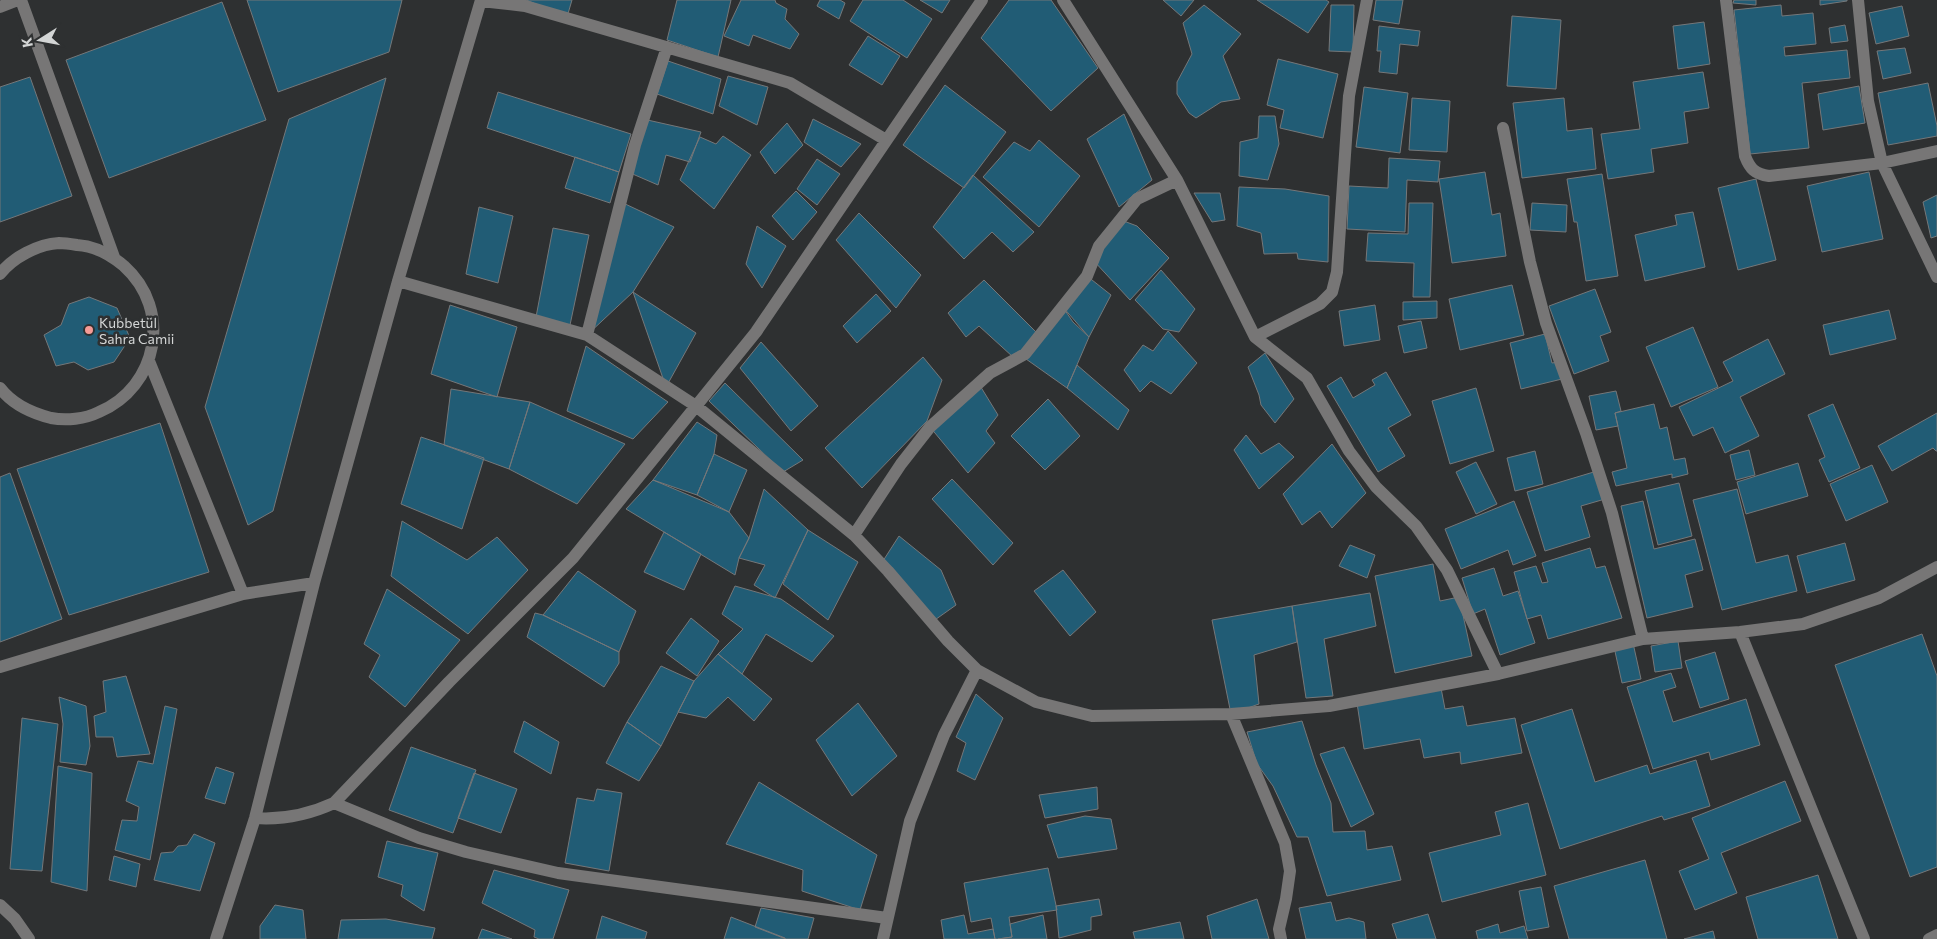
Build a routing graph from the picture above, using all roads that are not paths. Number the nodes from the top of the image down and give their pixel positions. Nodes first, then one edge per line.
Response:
1 (20, 0) edge
2 (481, 0) edge
3 (982, 0) edge
4 (1063, 0) edge
5 (1367, 0) edge
6 (1726, 0) edge
7 (1858, 0) edge
8 (0, 7) edge
9 (667, 47) junction
10 (1503, 128) dead end
11 (886, 140) junction
12 (1937, 151) edge
13 (1882, 163) junction
14 (1177, 180) junction
15 (114, 257) junction
16 (0, 274) edge
17 (1937, 277) edge
18 (398, 281) junction
19 (587, 334) junction
20 (1255, 337) junction
21 (149, 360) junction
22 (0, 388) edge
23 (696, 406) junction
24 (854, 535) junction
25 (1937, 567) edge
26 (314, 583) junction
27 (243, 594) junction
28 (1740, 632) junction
29 (1643, 639) junction
30 (0, 668) edge
31 (977, 670) junction
32 (1498, 674) junction
33 (1231, 714) junction
34 (334, 803) junction
35 (255, 818) junction
36 (0, 905) edge
37 (887, 918) junction
38 (1937, 935) edge
39 (29, 939) edge
40 (216, 939) edge
41 (883, 939) edge
42 (1281, 939) edge
43 (1864, 939) edge
44 (1929, 939) edge

1 - 8 street
1 - 15 street
2 - 9 street
2 - 18 street
3 - 11 street
4 - 14 street
5 - 20 street
6 - 13 street
7 - 13 street
9 - 11 street
9 - 19 street
10 - 29 street
11 - 23 street
12 - 13 street
13 - 17 street
14 - 20 street
14 - 24 street
15 - 16 street
15 - 21 street
18 - 19 street
18 - 26 street
19 - 23 street
20 - 32 street
21 - 22 street
21 - 27 street
23 - 24 street
23 - 34 street
24 - 31 street
25 - 28 street
26 - 27 street
26 - 35 street
27 - 30 street
28 - 29 street
28 - 43 street
29 - 32 street
31 - 33 street
31 - 37 street
32 - 33 street
33 - 42 street
34 - 35 street
34 - 37 street
35 - 40 street
36 - 39 street
37 - 41 street
38 - 44 street

